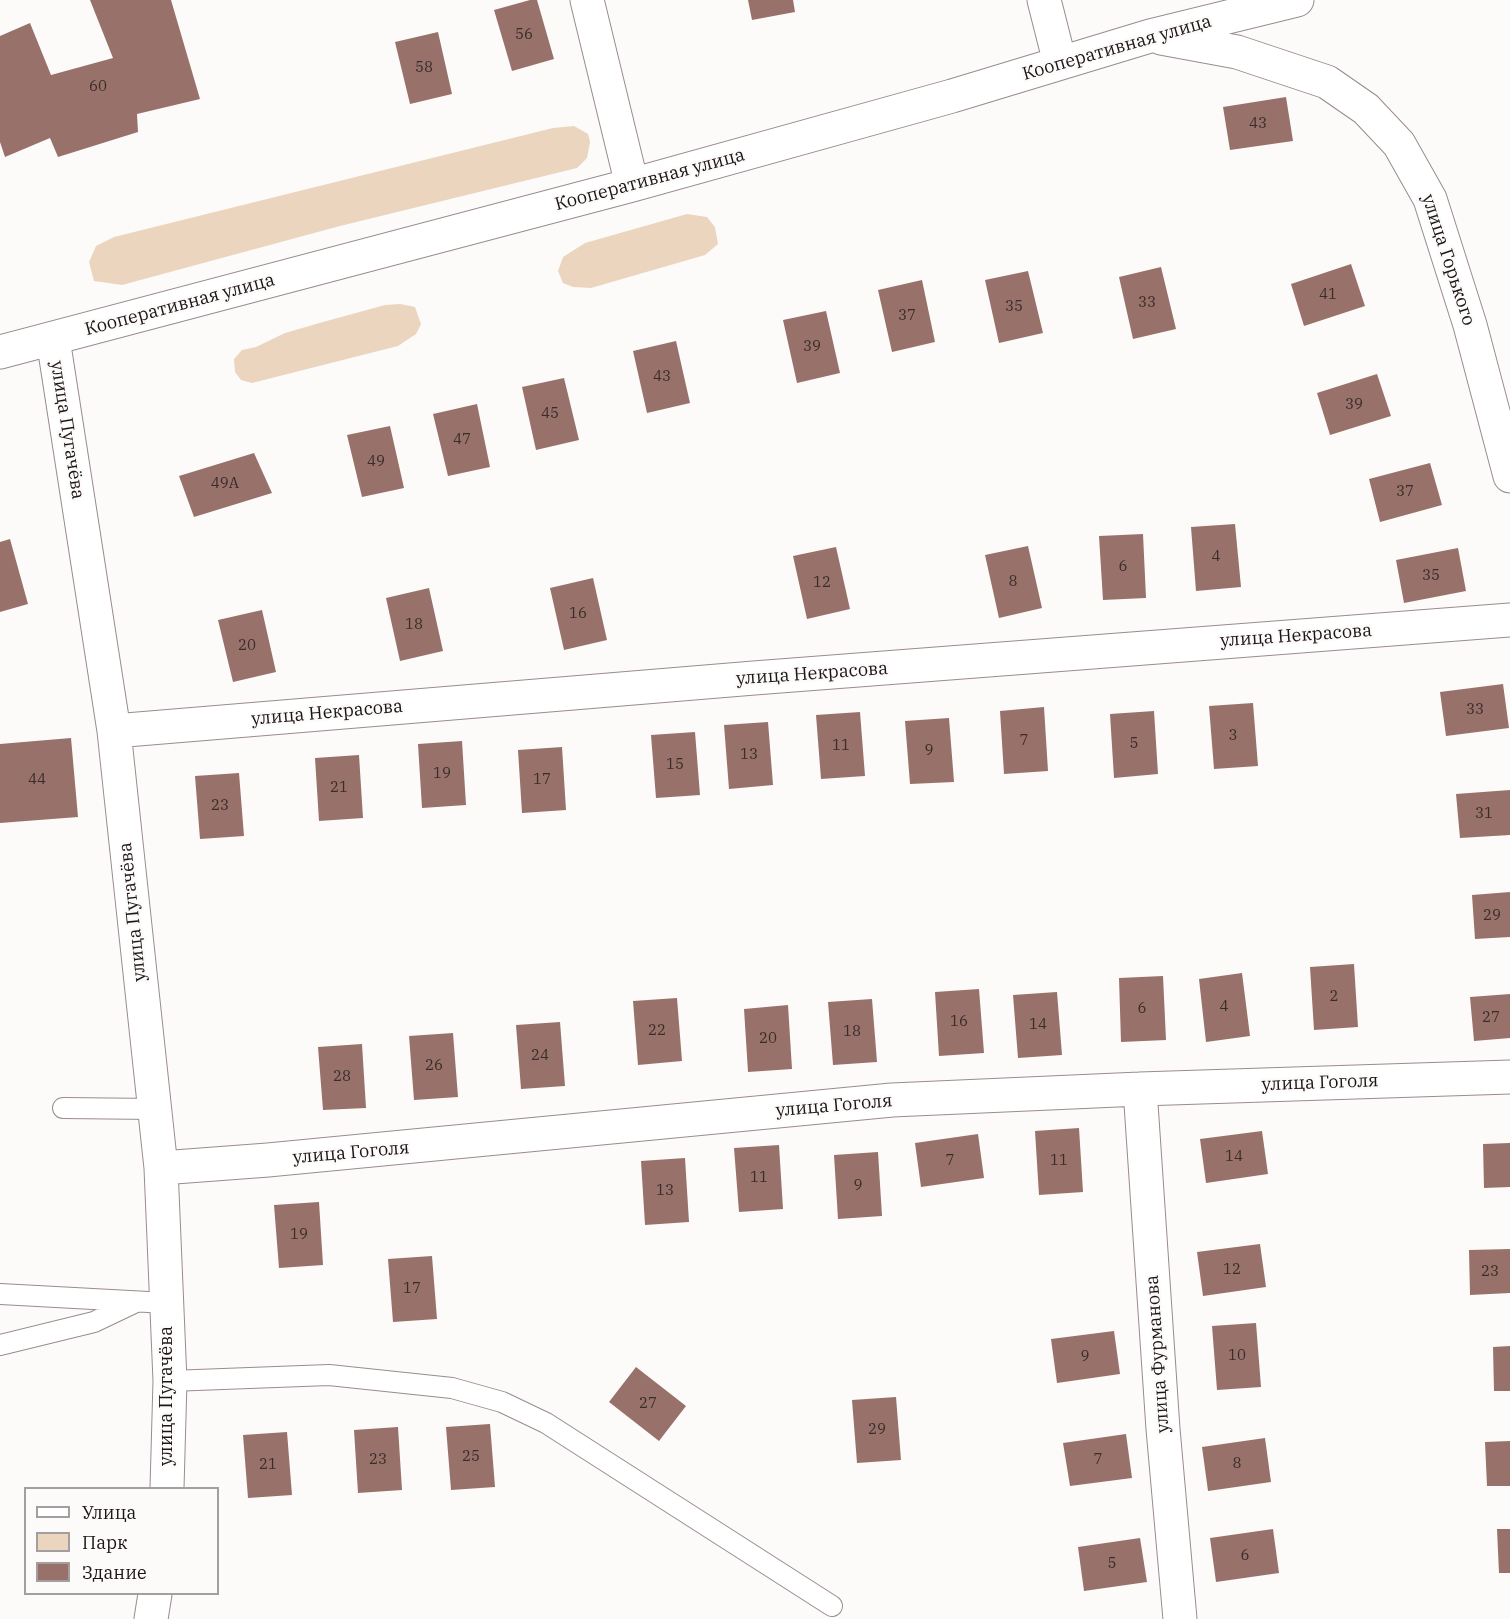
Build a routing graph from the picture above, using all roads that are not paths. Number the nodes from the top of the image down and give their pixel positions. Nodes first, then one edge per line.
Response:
1 (587, 0) edge
2 (1044, 0) edge
3 (1191, 0) edge
4 (1297, 0) edge
5 (1150, 36) junction
6 (1060, 63) junction
7 (632, 185) junction
8 (53, 339) junction
9 (0, 352) edge
10 (1510, 476) edge
11 (1510, 620) edge
12 (114, 731) junction
13 (1510, 1077) edge
14 (1140, 1089) junction
15 (63, 1108) dead end
16 (154, 1109) junction
17 (161, 1168) junction
18 (0, 1294) edge
19 (153, 1302) junction
20 (0, 1345) edge
21 (170, 1381) junction
22 (167, 1487) edge
23 (155, 1595) edge
24 (831, 1606) dead end
25 (151, 1619) edge
26 (1180, 1619) edge

1 - 7 street
2 - 6 street
3 - 5 street
4 - 5 street, Кооперативная улица
5 - 6 street, Кооперативная улица
5 - 10 street, улица Горького
6 - 7 street, Кооперативная улица
7 - 8 street, Кооперативная улица
8 - 9 street, Кооперативная улица
8 - 12 street, улица Пугачёва
11 - 12 street, улица Некрасова
12 - 16 street, улица Пугачёва
13 - 14 street, улица Гоголя
14 - 17 street, улица Гоголя
14 - 26 street, улица Фурманова
15 - 16 lane
16 - 17 street, улица Пугачёва
17 - 19 street, улица Пугачёва
18 - 19 lane
19 - 20 lane
19 - 21 street, улица Пугачёва
21 - 22 street, улица Пугачёва
21 - 24 lane
23 - 25 street

